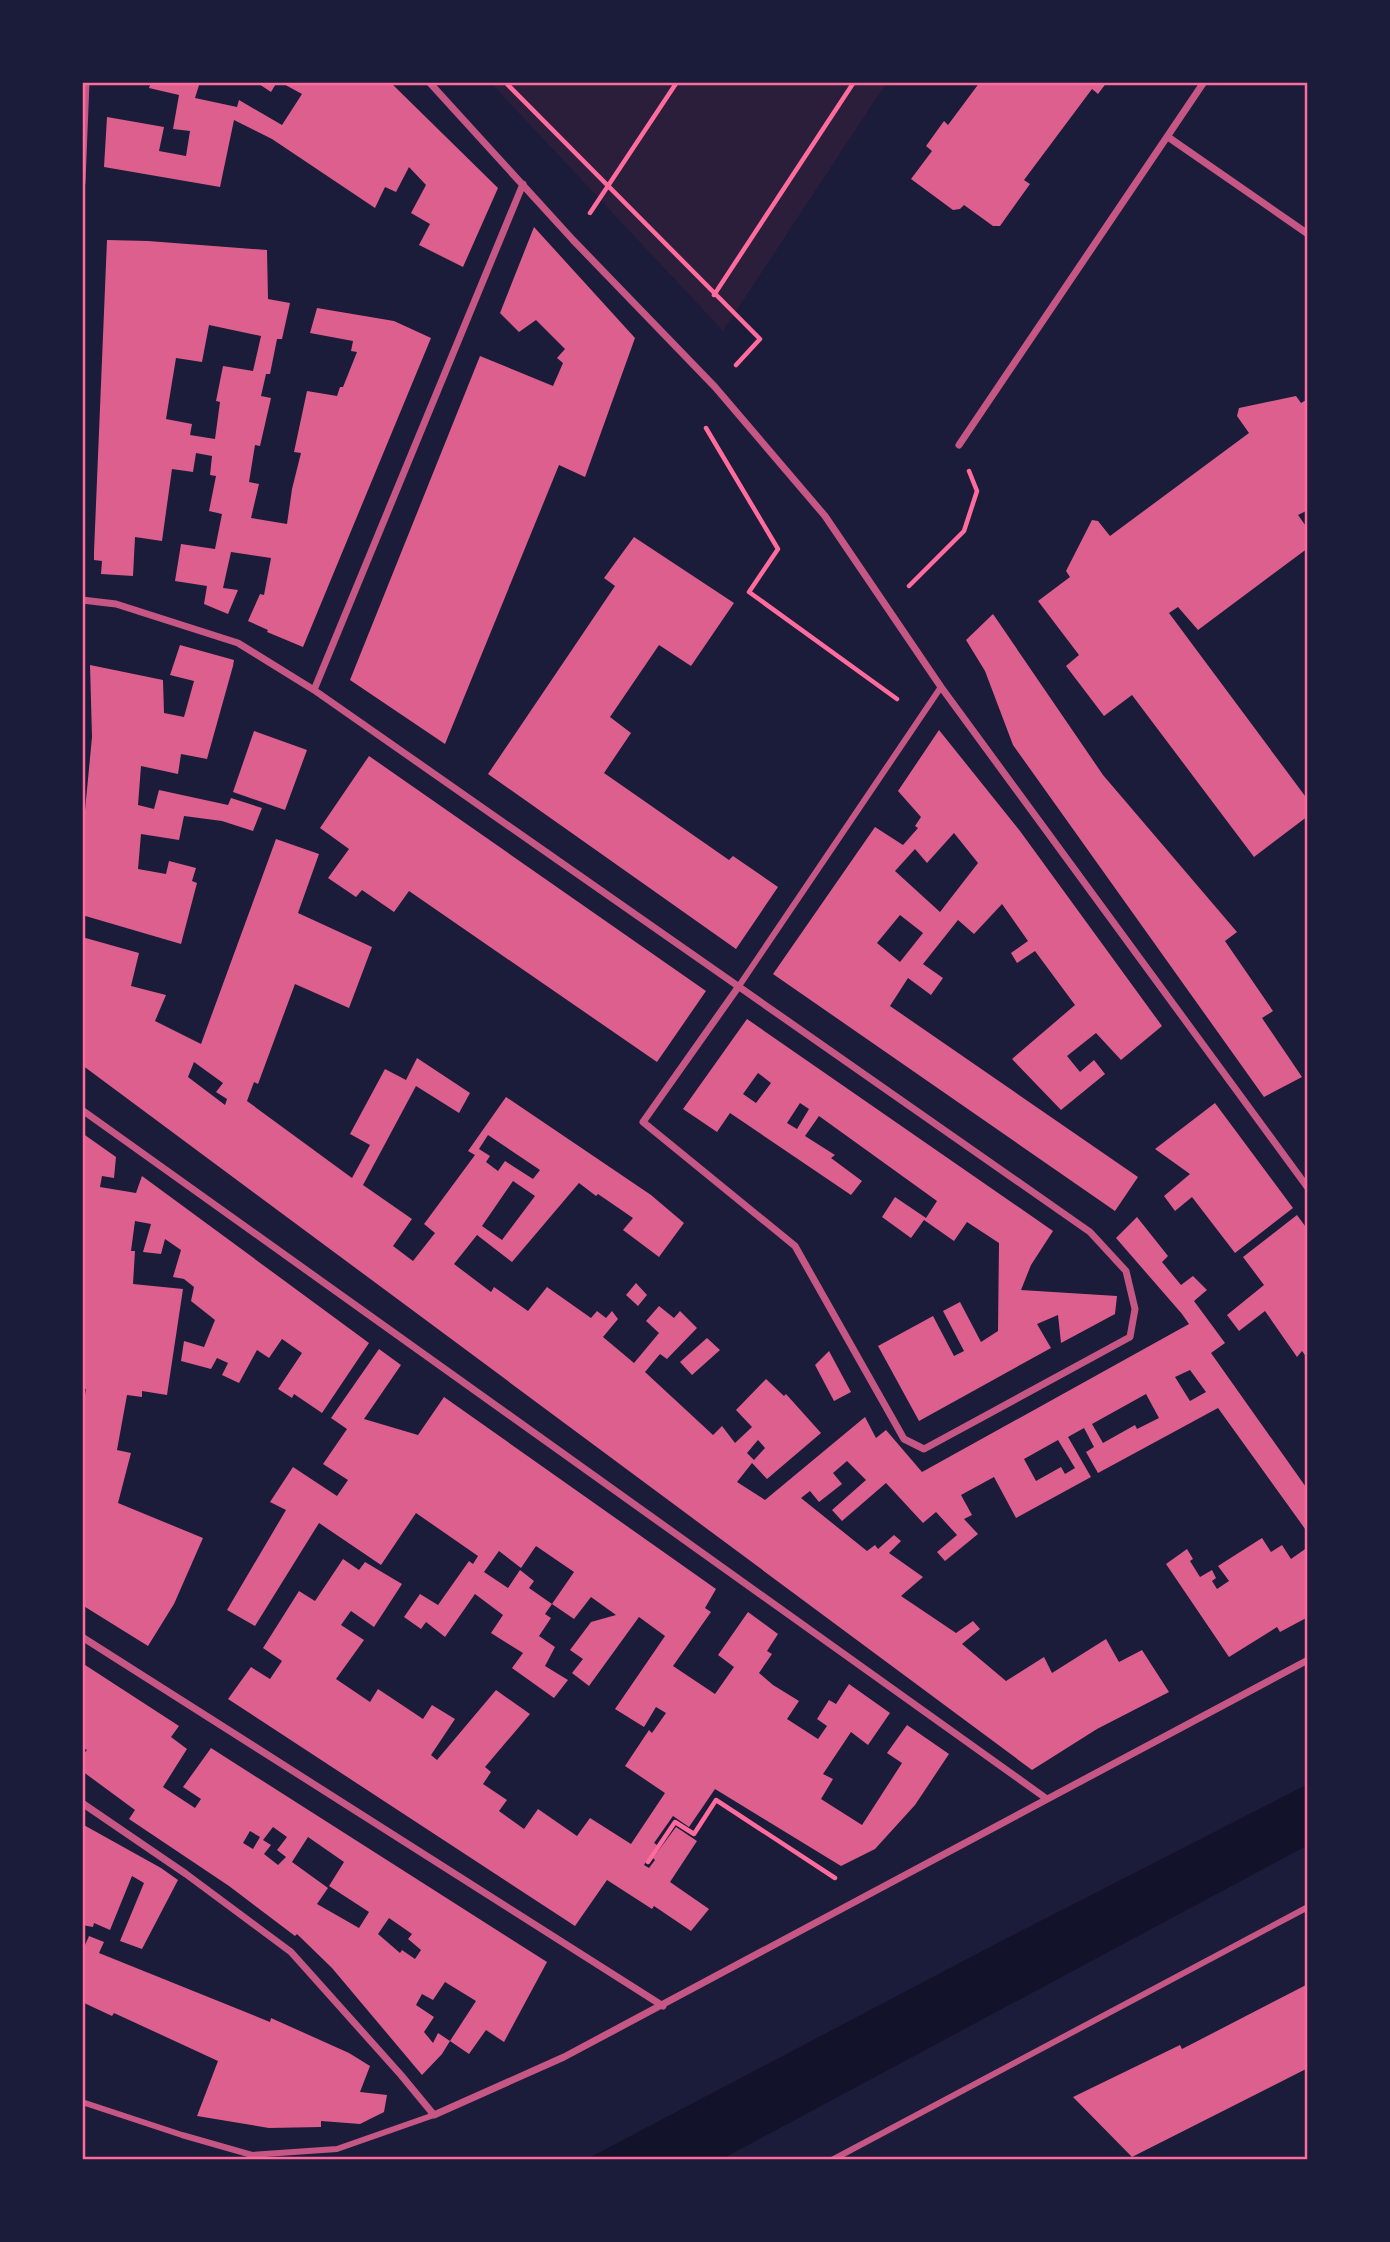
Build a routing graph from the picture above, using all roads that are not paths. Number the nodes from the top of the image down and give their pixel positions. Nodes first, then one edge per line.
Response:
1 (86, 82) edge
2 (429, 82) edge
3 (1203, 82) edge
4 (1168, 137) junction
5 (82, 182) edge
6 (523, 184) junction
7 (1308, 234) edge
8 (959, 445) road end
9 (82, 600) edge
10 (941, 687) junction
11 (314, 691) junction
12 (739, 986) junction
13 (82, 1110) edge
14 (1308, 1188) edge
15 (82, 1637) edge
16 (1308, 1660) edge
17 (1047, 1799) junction
18 (82, 1802) edge
19 (1308, 1907) edge
20 (663, 2006) junction
21 (82, 2102) edge
22 (434, 2115) junction
23 (832, 2160) edge

1 - 5 street
2 - 6 street
3 - 4 street
4 - 7 street
4 - 8 street
6 - 10 street
6 - 11 street
9 - 11 street
10 - 12 street
10 - 14 street
11 - 12 street
12 - 12 street
13 - 17 street
15 - 20 street
16 - 17 street
17 - 20 street
18 - 22 street
19 - 23 street
20 - 22 street
21 - 22 street

